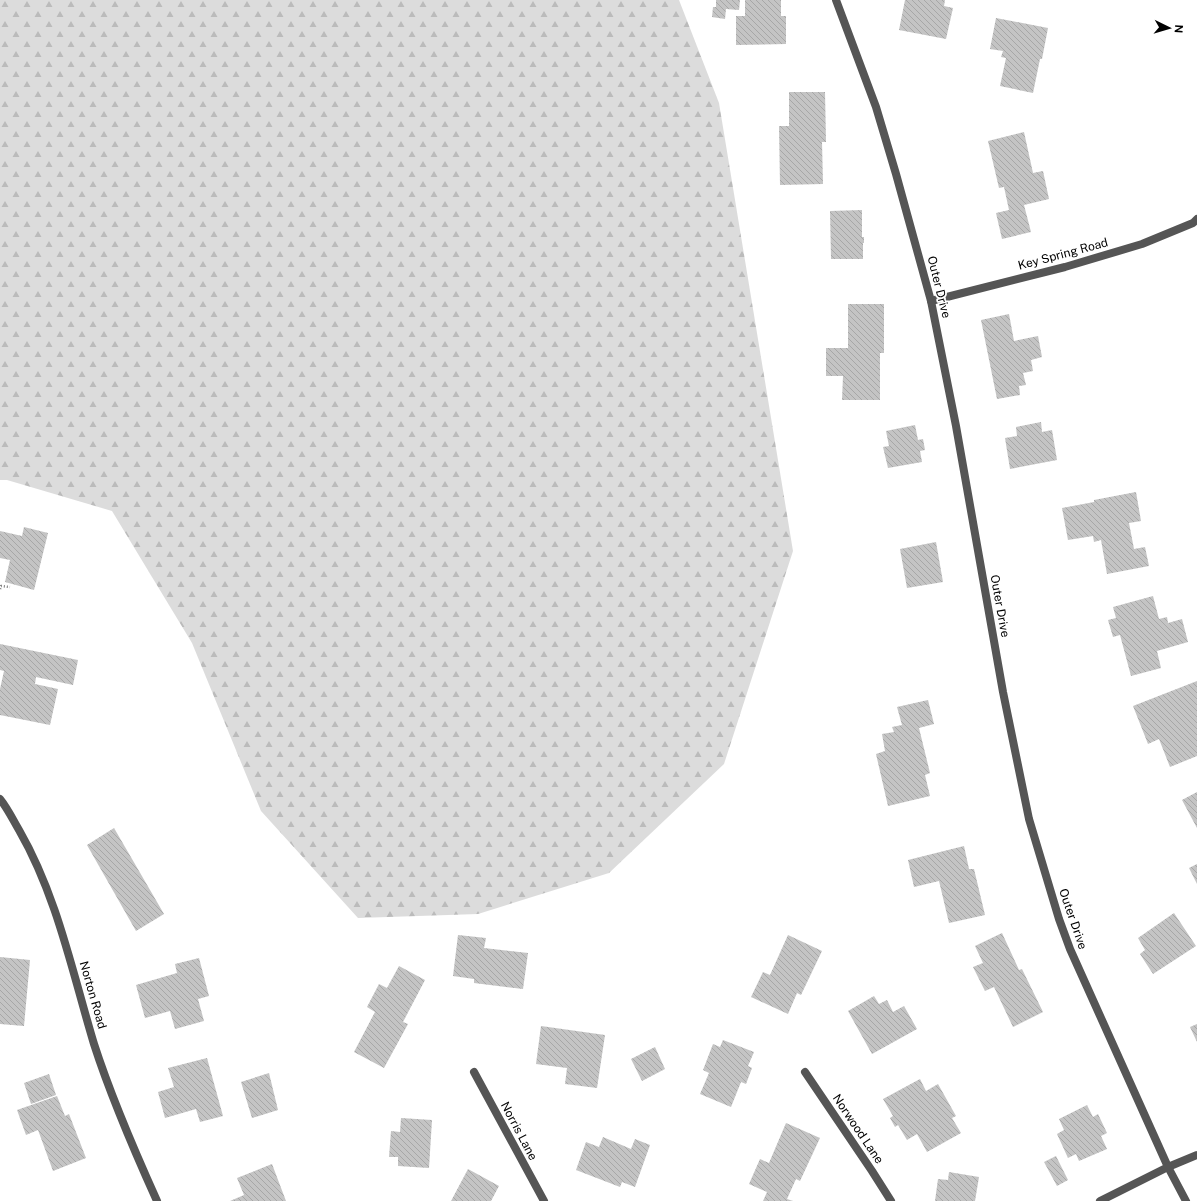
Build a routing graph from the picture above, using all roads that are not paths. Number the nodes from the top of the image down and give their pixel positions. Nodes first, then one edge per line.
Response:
1 (836, 0) edge
2 (1197, 219) edge
3 (931, 301) junction
4 (0, 800) edge
5 (474, 1072) dead end
6 (805, 1072) dead end
7 (1197, 1155) edge
8 (1168, 1166) junction
9 (157, 1201) edge
10 (544, 1201) edge
11 (891, 1201) edge
12 (1100, 1201) edge
13 (1186, 1201) edge

1 - 3 street, Outer Drive
2 - 3 street, Key Spring Road
3 - 8 street, Outer Drive
4 - 9 street, Norton Road
5 - 10 street, Norris Lane
6 - 11 street, Norwood Lane
7 - 8 street
8 - 12 street
8 - 13 street, Outer Drive

